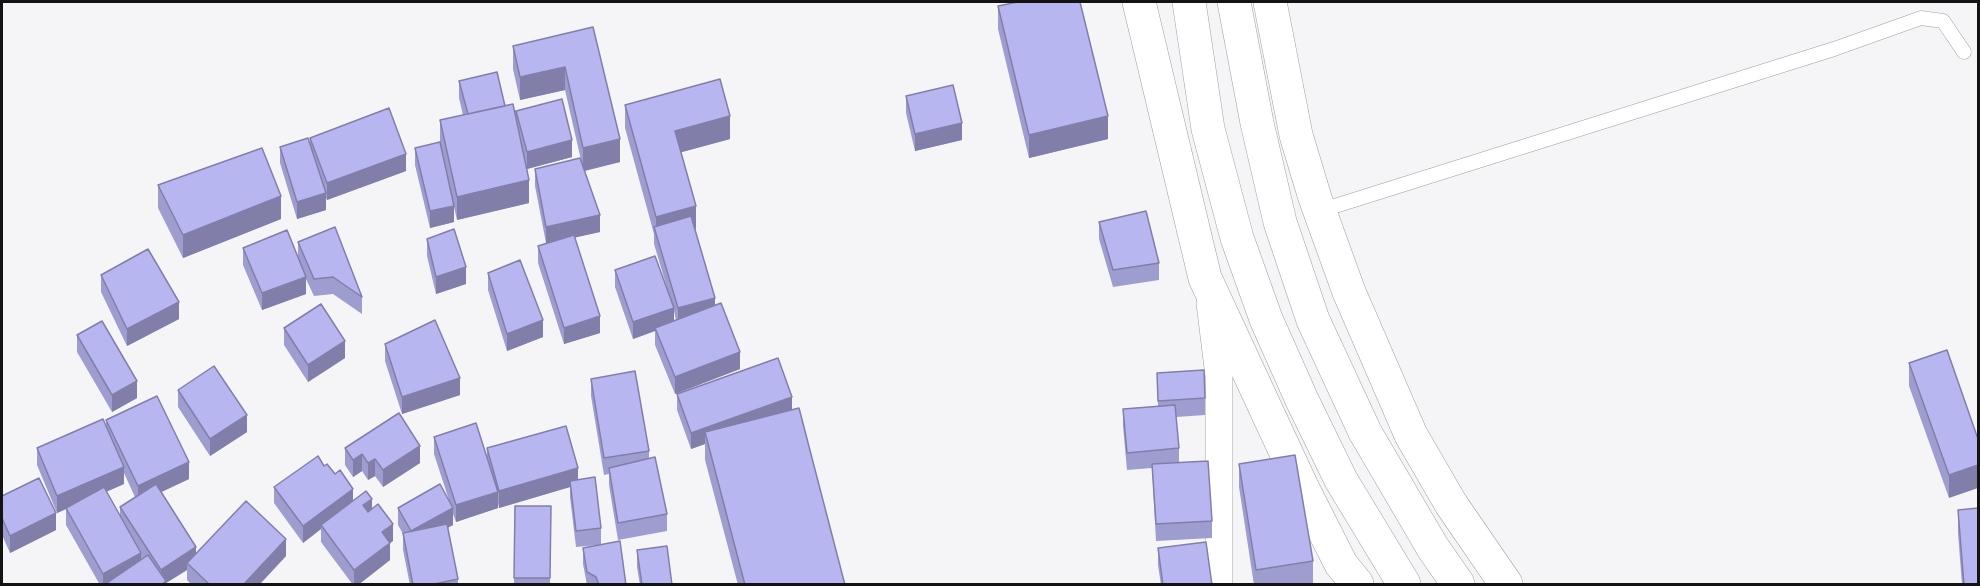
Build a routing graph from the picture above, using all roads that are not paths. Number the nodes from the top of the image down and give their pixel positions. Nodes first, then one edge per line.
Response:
1 (1139, 2) edge
2 (1189, 2) edge
3 (1234, 2) edge
4 (1270, 2) edge
5 (1964, 52) dead end
6 (1319, 211) junction
7 (1206, 278) junction
8 (1219, 585) edge
9 (1357, 585) edge
10 (1404, 585) edge
11 (1458, 585) edge
12 (1506, 585) edge

1 - 7 main road
2 - 10 main road
3 - 11 main road
4 - 6 main road
5 - 6 lane
6 - 12 main road
7 - 8 street
7 - 9 main road

